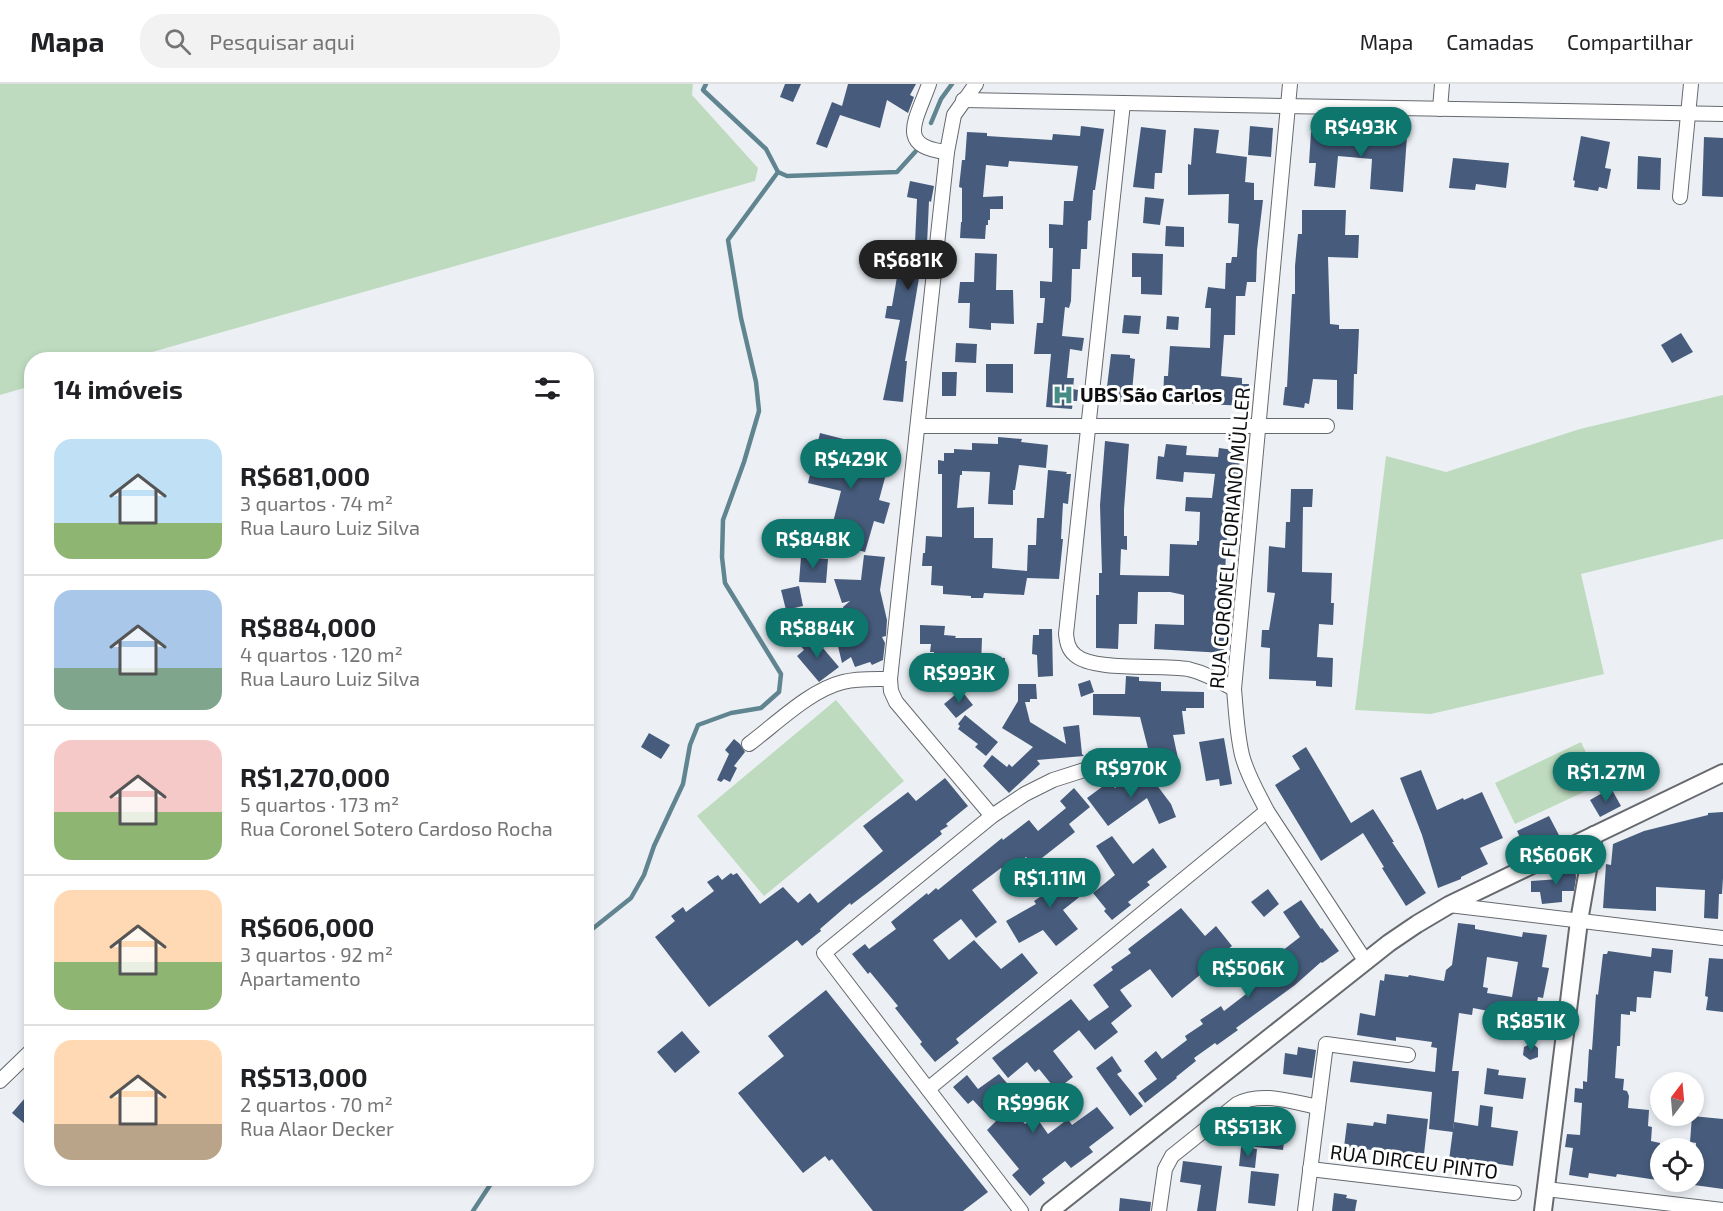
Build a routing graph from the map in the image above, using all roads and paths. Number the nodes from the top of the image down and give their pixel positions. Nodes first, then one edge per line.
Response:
1 (929, 84) edge
2 (975, 84) edge
3 (1290, 84) edge
4 (1442, 84) edge
5 (1691, 84) edge
6 (963, 100) junction
7 (1123, 103) junction
8 (1288, 106) junction
9 (1440, 109) junction
10 (1688, 114) junction
11 (1723, 114) edge
12 (947, 152) junction
13 (1680, 197) dead end
14 (918, 426) junction
15 (1088, 426) junction
16 (1258, 426) junction
17 (1327, 426) dead end
18 (890, 679) junction
19 (1234, 689) junction
20 (749, 744) dead end
21 (1125, 757) dead end
22 (1723, 773) edge
23 (1267, 811) junction
24 (992, 816) junction
25 (1594, 835) junction
26 (1449, 905) junction
27 (1580, 921) junction
28 (1723, 938) edge
29 (1366, 962) junction
30 (1408, 1055) dead end
31 (24, 1058) edge
32 (0, 1081) edge
33 (928, 1089) junction
34 (1318, 1107) junction
35 (1310, 1169) junction
36 (1546, 1189) junction
37 (1514, 1193) dead end
38 (1723, 1210) edge
39 (1021, 1211) edge
40 (1050, 1211) edge
41 (1159, 1211) edge
42 (1305, 1211) edge
43 (1543, 1211) edge

1 - 12 street
2 - 6 street
3 - 8 street, RUA CORONEL FLORIANO MÜLLER
4 - 9 street
5 - 10 street
6 - 7 street
6 - 12 street
7 - 8 street
7 - 15 street
8 - 9 street
8 - 16 street, RUA CORONEL FLORIANO MÜLLER
9 - 10 street
10 - 11 street
10 - 13 street
12 - 14 street
14 - 15 street
14 - 18 street
15 - 16 street
15 - 19 street
16 - 17 street
16 - 19 street, RUA CORONEL FLORIANO MÜLLER
18 - 20 street
18 - 24 street
19 - 23 street, RUA CORONEL FLORIANO MÜLLER
21 - 24 street
22 - 25 street
23 - 29 street, RUA CORONEL FLORIANO MÜLLER
23 - 33 street
24 - 33 street
25 - 26 street
25 - 27 street
26 - 27 street
26 - 29 street
27 - 28 street
27 - 36 street
29 - 40 street
30 - 34 street
31 - 32 street
33 - 39 street
34 - 35 street
34 - 41 street
35 - 37 street, RUA DIRCEU PINTO
35 - 42 street
36 - 38 street
36 - 43 street

